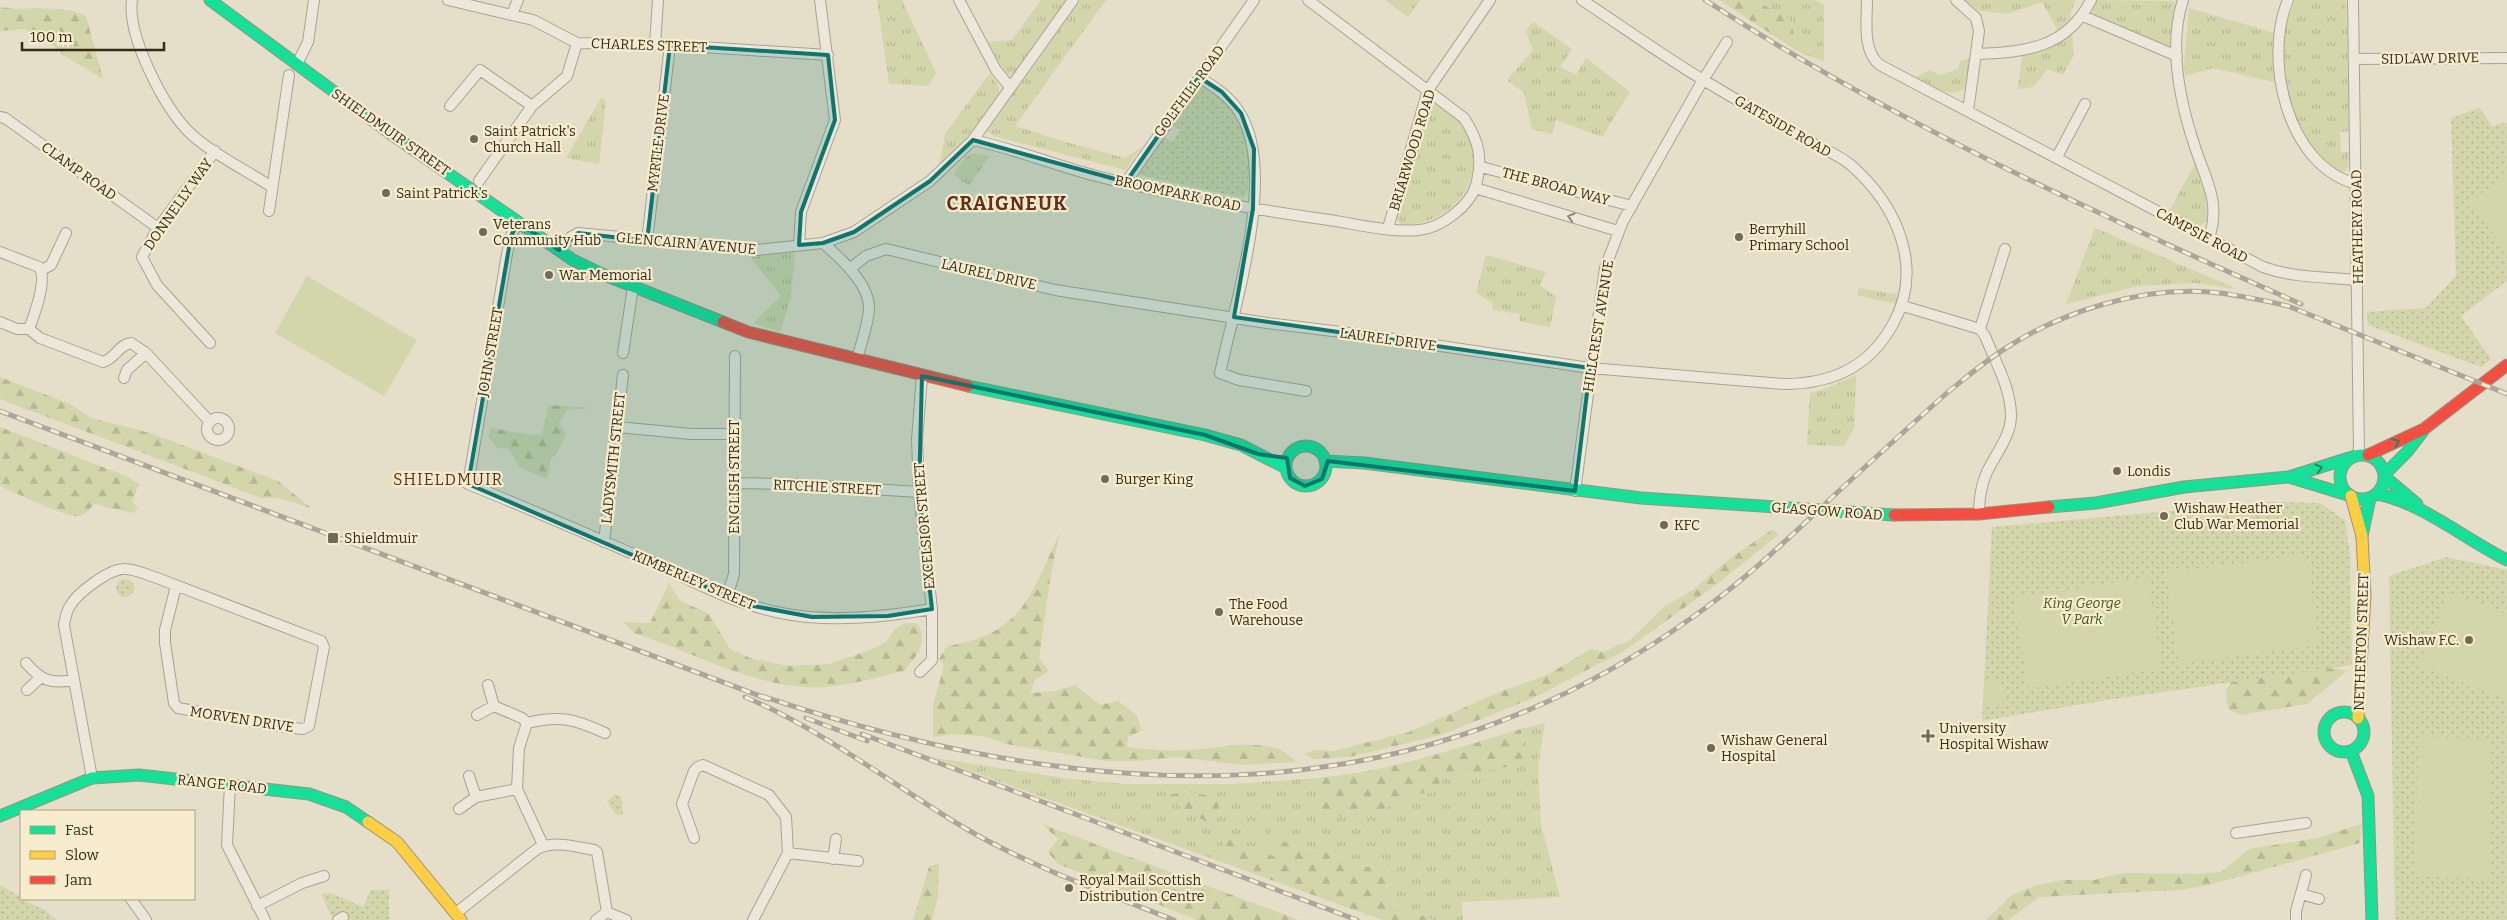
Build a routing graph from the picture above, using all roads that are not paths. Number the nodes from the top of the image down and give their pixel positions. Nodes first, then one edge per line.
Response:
1 (132, 0) edge
2 (210, 0) edge
3 (314, 0) edge
4 (448, 0) edge
5 (518, 0) edge
6 (658, 0) edge
7 (820, 0) edge
8 (959, 0) edge
9 (1073, 0) edge
10 (1254, 0) edge
11 (1308, 0) edge
12 (1490, 0) edge
13 (1582, 0) edge
14 (1867, 0) edge
15 (1956, 0) edge
16 (2091, 0) edge
17 (2183, 0) edge
18 (2288, 0) edge
19 (2352, 0) edge
20 (512, 14) junction
21 (2083, 16) junction
22 (1728, 42) dead end
23 (577, 43) junction
24 (655, 45) junction
25 (670, 45) junction
26 (1977, 54) junction
27 (828, 55) junction
28 (2177, 56) junction
29 (2507, 58) edge
30 (2354, 59) junction
31 (297, 64) junction
32 (289, 75) dead end
33 (1199, 77) junction
34 (1703, 80) junction
35 (1010, 87) junction
36 (1428, 90) junction
37 (2085, 104) dead end
38 (450, 106) dead end
39 (532, 106) junction
40 (1968, 111) junction
41 (0, 117) edge
42 (973, 140) junction
43 (215, 151) junction
44 (2057, 157) junction
45 (1481, 167) junction
46 (479, 181) dead end
47 (1126, 182) junction
48 (2357, 184) junction
49 (272, 187) junction
50 (1475, 188) junction
51 (1632, 206) junction
52 (1253, 209) junction
53 (269, 211) dead end
54 (518, 222) junction
55 (158, 228) junction
56 (1388, 228) junction
57 (1618, 231) junction
58 (66, 233) dead end
59 (2209, 238) junction
60 (647, 241) junction
61 (824, 242) junction
62 (799, 245) junction
63 (2005, 249) dead end
64 (560, 250) junction
65 (0, 252) edge
66 (851, 268) junction
67 (42, 270) junction
68 (2357, 280) junction
69 (633, 286) junction
70 (1903, 306) junction
71 (1234, 317) junction
72 (0, 322) edge
73 (29, 329) junction
74 (1980, 329) junction
75 (210, 343) dead end
76 (146, 353) junction
77 (623, 353) dead end
78 (735, 356) dead end
79 (857, 359) junction
80 (2507, 365) edge
81 (1590, 368) junction
82 (623, 374) dead end
83 (922, 376) junction
84 (124, 378) dead end
85 (1306, 392) dead end
86 (210, 422) dead end
87 (617, 428) junction
88 (2424, 430) junction
89 (734, 434) junction
90 (2359, 456) junction
91 (1326, 461) junction
92 (1364, 462) junction
93 (1287, 463) junction
94 (1325, 473) junction
95 (2385, 475) junction
96 (2289, 477) junction
97 (468, 484) joint
98 (735, 484) junction
99 (1575, 491) junction
100 (919, 492) junction
101 (2349, 495) junction
102 (2374, 496) junction
103 (1979, 514) junction
104 (2426, 514) junction
105 (2362, 536) junction
106 (604, 542) junction
107 (2507, 560) edge
108 (176, 586) junction
109 (728, 597) junction
110 (932, 609) junction
111 (26, 663) dead end
112 (920, 672) dead end
113 (40, 678) junction
114 (74, 680) junction
115 (488, 685) dead end
116 (28, 690) dead end
117 (494, 706) junction
118 (477, 715) dead end
119 (2358, 718) junction
120 (525, 721) junction
121 (605, 733) dead end
122 (2351, 751) junction
123 (469, 776) dead end
124 (92, 778) junction
125 (230, 784) junction
126 (517, 789) junction
127 (476, 797) junction
128 (460, 809) dead end
129 (0, 816) edge
130 (2306, 823) dead end
131 (2236, 833) dead end
132 (694, 838) dead end
133 (836, 839) dead end
134 (544, 846) junction
135 (788, 853) junction
136 (833, 859) junction
137 (858, 861) dead end
138 (2306, 875) dead end
139 (324, 876) dead end
140 (2301, 894) junction
141 (2318, 899) dead end
142 (132, 900) edge
143 (258, 906) junction
144 (607, 912) junction
145 (459, 916) edge
146 (146, 920) edge
147 (265, 920) edge
148 (596, 920) edge
149 (626, 920) edge
150 (754, 920) edge
151 (2296, 920) edge
152 (2372, 920) edge

1 - 43 street
2 - 31 main road, SHIELDMUIR STREET
3 - 31 street
4 - 20 street, CHARLES STREET
5 - 20 street
6 - 24 street
7 - 27 street
8 - 35 street
9 - 35 street, GLENCAIRN AVENUE
10 - 33 street, GOLFHILL ROAD
11 - 36 street
12 - 36 street, BRIARWOOD ROAD
13 - 34 street, GATESIDE ROAD
14 - 40 street, CAMPSIE ROAD
15 - 26 street
16 - 21 street
17 - 28 street
18 - 48 street
19 - 30 street, HEATHERY ROAD
20 - 23 street, CHARLES STREET
21 - 26 street
21 - 28 street
22 - 34 street, HILLCREST AVENUE
23 - 24 street, CHARLES STREET
23 - 39 street
24 - 25 street, CHARLES STREET
25 - 27 street, CHARLES STREET
25 - 60 street, MYRTLE DRIVE
26 - 40 street
27 - 62 street
28 - 59 street
29 - 30 street, SIDLAW DRIVE
30 - 48 street, HEATHERY ROAD
31 - 54 main road, SHIELDMUIR STREET
32 - 49 street
33 - 47 street, GOLFHILL ROAD
33 - 52 street
34 - 51 street, HILLCREST AVENUE
34 - 70 street, GATESIDE ROAD
35 - 42 street, GLENCAIRN AVENUE
36 - 45 street
36 - 56 street, BRIARWOOD ROAD
37 - 44 street
38 - 39 street
39 - 46 street
40 - 44 street, CAMPSIE ROAD
41 - 55 street, CLAMP ROAD
42 - 47 street, BROOMPARK ROAD
42 - 61 street, GLENCAIRN AVENUE
43 - 49 street
43 - 55 street, DONNELLY WAY
44 - 59 street, CAMPSIE ROAD
45 - 50 street
45 - 51 street, THE BROAD WAY
47 - 52 street, BROOMPARK ROAD
48 - 68 street, HEATHERY ROAD
49 - 53 street
50 - 56 street
57 -> 50 street, THE BROAD WAY
51 - 57 street, HILLCREST AVENUE
52 - 56 street, BROOMPARK ROAD
52 - 71 street
54 - 64 main road, SHIELDMUIR STREET
54 - 97 street, JOHN STREET
55 - 75 street, DONNELLY WAY
57 - 81 street, HILLCREST AVENUE
58 - 67 street
59 - 68 street, CAMPSIE ROAD
60 - 62 street, GLENCAIRN AVENUE
60 - 64 street, GLENCAIRN AVENUE
61 - 62 street, GLENCAIRN AVENUE
61 - 66 street
63 - 74 street
64 - 69 main road, SHIELDMUIR STREET
65 - 67 street
66 - 71 street, LAUREL DRIVE
66 - 79 street
67 - 73 street
68 - 90 street, HEATHERY ROAD
69 - 77 street
69 - 79 main road, SHIELDMUIR STREET
70 - 74 street
70 - 81 street, LAUREL DRIVE
71 - 81 street, LAUREL DRIVE
71 - 85 street
72 - 73 street
73 - 76 street
74 - 103 street
76 - 84 street
76 - 86 street
78 - 89 street, ENGLISH STREET
79 - 83 main road, SHIELDMUIR STREET
80 - 88 main road, GLASGOW ROAD
81 - 99 street, HILLCREST AVENUE
82 - 87 street, LADYSMITH STREET
83 - 93 main road, SHIELDMUIR STREET
83 - 100 street, EXCELSIOR STREET
87 - 89 street
87 - 106 street, LADYSMITH STREET
90 -> 88 main road, GLASGOW ROAD
88 - 95 main road, GLASGOW ROAD
89 - 98 street, ENGLISH STREET
90 - 95 main road
96 -> 90 main road, GLASGOW ROAD
90 - 101 main road
91 - 92 main road, GLASGOW ROAD
91 - 93 main road
91 - 94 main road
92 - 94 main road
92 - 99 main road, GLASGOW ROAD
93 - 94 main road
95 - 102 main road
95 - 104 main road
96 - 101 main road, GLASGOW ROAD
96 - 103 main road, GLASGOW ROAD
97 - 106 street, KIMBERLEY STREET
98 - 100 street, RITCHIE STREET
98 - 109 street, ENGLISH STREET
99 - 103 main road, GLASGOW ROAD
100 - 110 street, EXCELSIOR STREET
101 - 102 main road
101 - 105 main road, NETHERTON STREET
102 - 104 main road
102 - 105 main road, NETHERTON STREET
104 - 107 main road
105 - 119 main road, NETHERTON STREET
106 - 109 street, KIMBERLEY STREET
108 - 108 street, MORVEN DRIVE
108 - 114 street, MORVEN DRIVE
109 - 110 street, KIMBERLEY STREET
110 - 112 street, EXCELSIOR STREET
111 - 113 street
113 - 114 street
113 - 116 street
114 - 124 street, MORVEN DRIVE
115 - 117 street
117 - 118 street
117 - 120 street
119 - 122 main road
119 - 122 main road
120 - 121 street
120 - 126 street
122 - 152 main road
123 - 127 street
124 - 125 main road, RANGE ROAD
124 - 129 main road, RANGE ROAD
125 - 143 street
125 - 145 main road, RANGE ROAD
126 - 127 street
126 - 134 street
127 - 128 street
130 - 131 street
132 - 135 street
133 - 136 street
134 - 144 street
134 - 145 street
135 - 136 street
135 - 150 street
136 - 137 street
138 - 140 street
139 - 143 street
140 - 141 street
140 - 151 street
142 - 146 street
143 - 147 street
144 - 148 street
144 - 149 street

